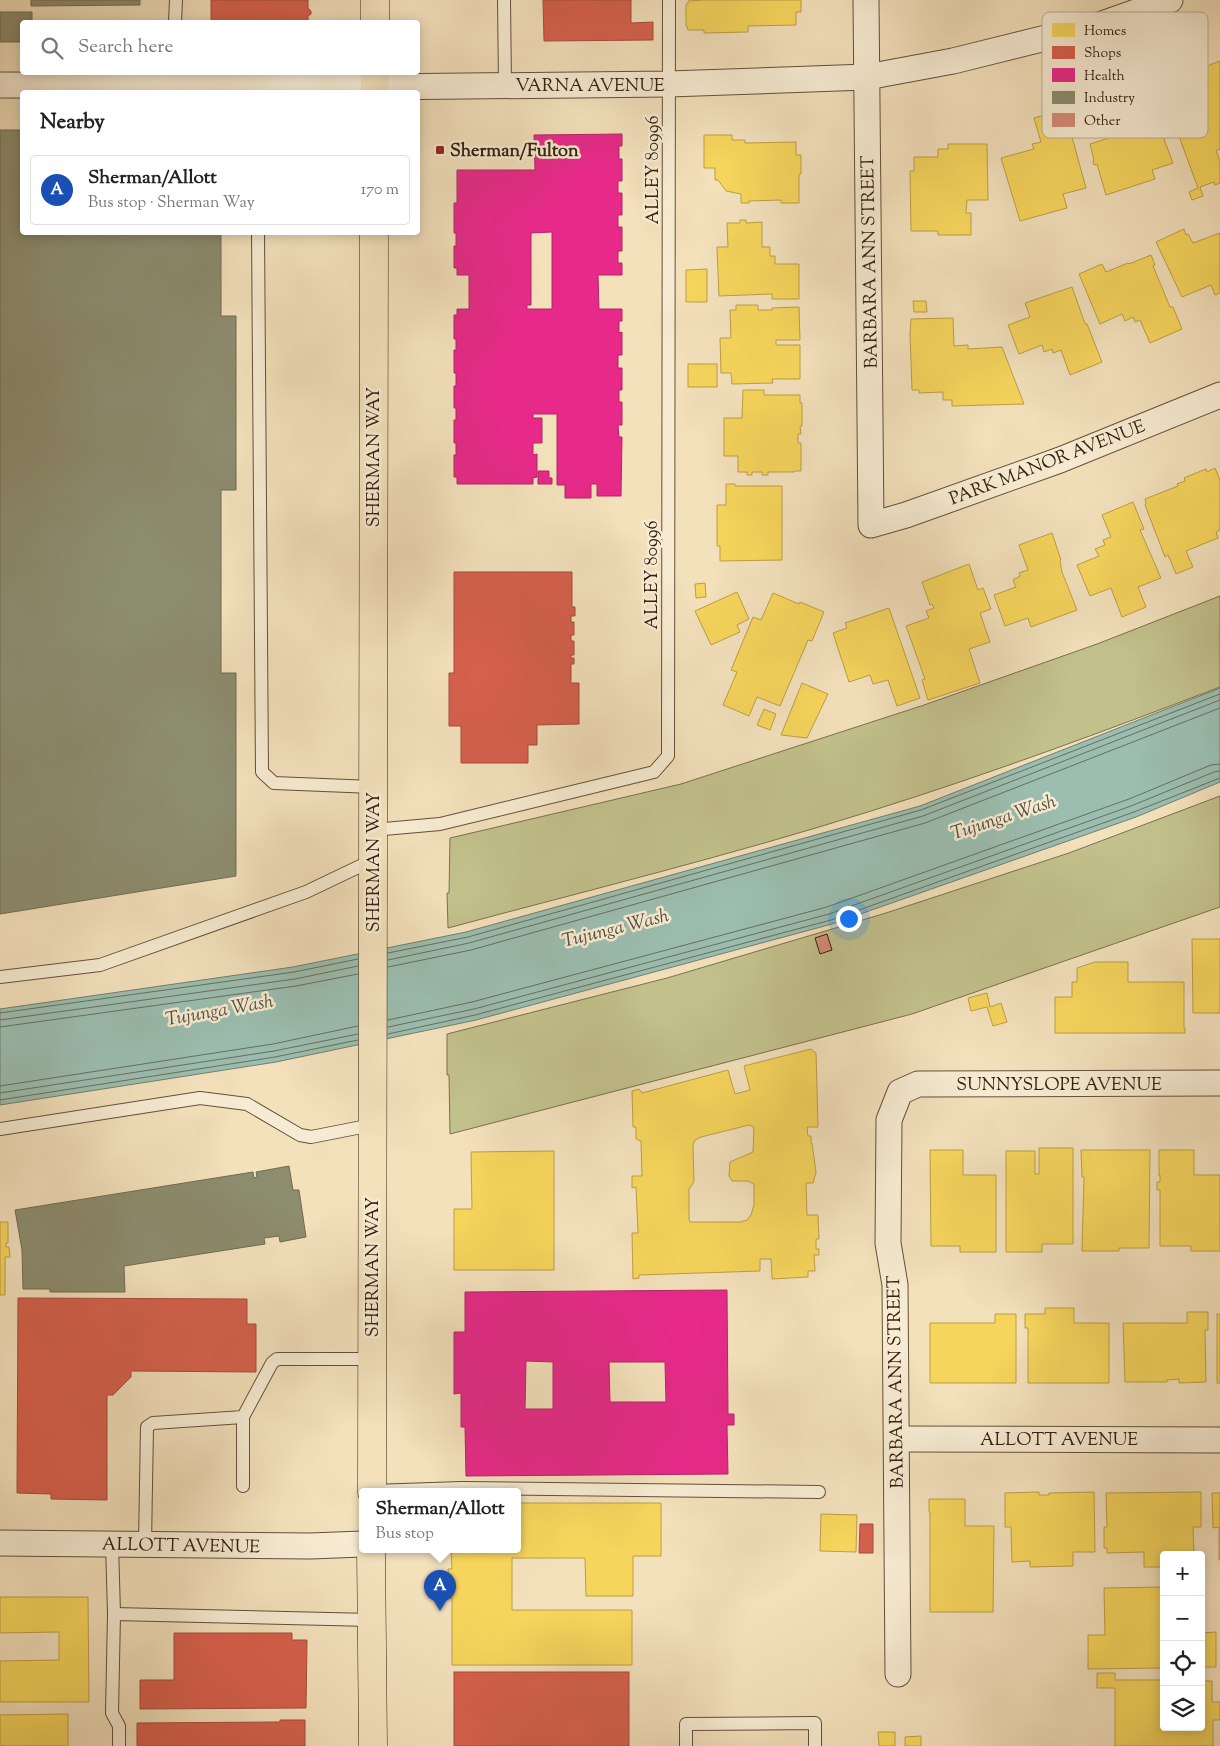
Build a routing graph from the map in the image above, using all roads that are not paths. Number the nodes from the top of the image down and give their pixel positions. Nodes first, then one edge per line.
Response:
1 (176, 0) edge
2 (375, 0) edge
3 (504, 0) edge
4 (669, 0) edge
5 (866, 0) edge
6 (1170, 0) edge
7 (1136, 12) edge
8 (175, 20) edge
9 (375, 20) edge
10 (1042, 39) edge
11 (867, 77) junction
12 (174, 79) edge
13 (375, 84) edge
14 (669, 84) junction
15 (0, 85) edge
16 (505, 85) junction
17 (257, 89) edge
18 (258, 235) edge
19 (374, 235) edge
20 (1220, 395) edge
21 (872, 525) joint
22 (373, 787) junction
23 (373, 830) junction
24 (373, 860) junction
25 (0, 977) edge
26 (1220, 1083) edge
27 (900, 1092) joint
28 (372, 1125) junction
29 (0, 1129) edge
30 (372, 1359) junction
31 (244, 1417) junction
32 (897, 1439) junction
33 (1220, 1440) edge
34 (244, 1486) dead end
35 (372, 1488) edge
36 (521, 1489) edge
37 (819, 1492) dead end
38 (0, 1543) edge
39 (112, 1544) junction
40 (145, 1544) junction
41 (359, 1544) edge
42 (371, 1553) edge
43 (114, 1614) junction
44 (372, 1620) junction
45 (898, 1674) dead end
46 (120, 1746) edge
47 (373, 1746) edge
48 (686, 1746) edge
49 (815, 1746) edge

1 - 8 lane
2 - 9 main road
3 - 16 lane
4 - 14 lane, ALLEY 80996
5 - 11 street, BARBARA ANN STREET
6 - 7 street, VARNA AVENUE
10 - 11 street, VARNA AVENUE
11 - 14 street, VARNA AVENUE
11 - 21 street, BARBARA ANN STREET
12 - 15 street, VARNA AVENUE
12 - 17 street, VARNA AVENUE
13 - 16 street, VARNA AVENUE
13 - 17 street, VARNA AVENUE
14 - 16 street, VARNA AVENUE
14 - 23 lane, ALLEY 80996
18 - 22 lane
19 - 22 main road, SHERMAN WAY
20 - 21 street, PARK MANOR AVENUE
22 - 23 main road, SHERMAN WAY
23 - 24 main road, SHERMAN WAY
24 - 25 lane
24 - 28 main road, SHERMAN WAY
26 - 27 street, SUNNYSLOPE AVENUE
27 - 32 street, BARBARA ANN STREET
28 - 29 lane
28 - 30 main road, SHERMAN WAY
30 - 31 lane
30 - 35 main road, SHERMAN WAY
31 - 34 lane
31 - 40 lane
32 - 33 street, ALLOTT AVENUE
32 - 45 street, BARBARA ANN STREET
36 - 37 lane
38 - 39 street, ALLOTT AVENUE
39 - 40 street, ALLOTT AVENUE
39 - 43 lane
40 - 41 street, ALLOTT AVENUE
42 - 44 main road
43 - 44 lane
43 - 46 lane
44 - 47 main road
48 - 49 lane

